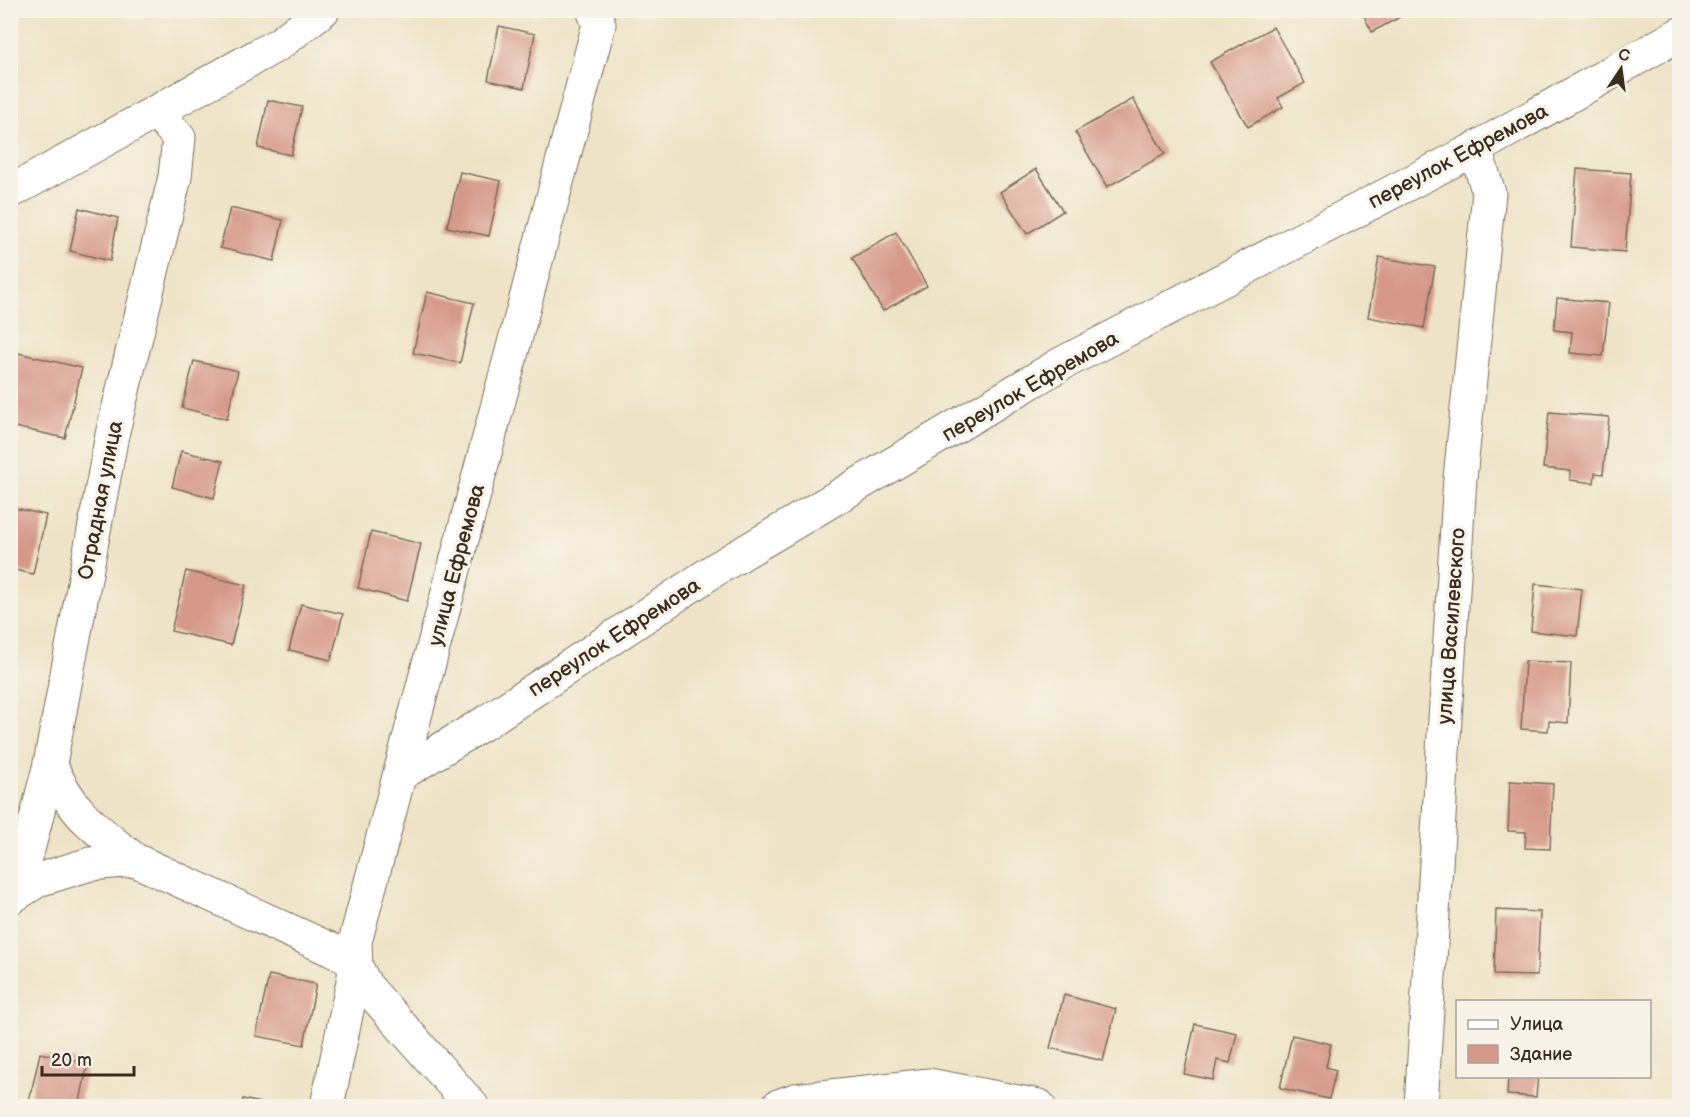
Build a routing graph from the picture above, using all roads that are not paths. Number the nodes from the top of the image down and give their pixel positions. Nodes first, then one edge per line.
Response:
1 (323, 10) edge
2 (596, 17) edge
3 (1680, 34) edge
4 (157, 112) junction
5 (1475, 149) junction
6 (10, 192) edge
7 (50, 764) junction
8 (401, 774) junction
9 (135, 860) junction
10 (10, 897) edge
11 (356, 967) junction
12 (327, 1107) edge
13 (472, 1107) edge
14 (778, 1107) edge
15 (1039, 1107) edge
16 (1421, 1107) edge

1 - 4 street
2 - 8 street, улица Ефремова
3 - 5 street, переулок Ефремова
4 - 6 street
4 - 7 street, Отрадная улица
5 - 8 street, переулок Ефремова
5 - 16 street, улица Василевского
7 - 9 street
7 - 10 street, Отрадная улица
8 - 11 street, улица Ефремова
9 - 10 street
9 - 11 street
11 - 12 street, улица Ефремова
11 - 13 street
14 - 15 street

